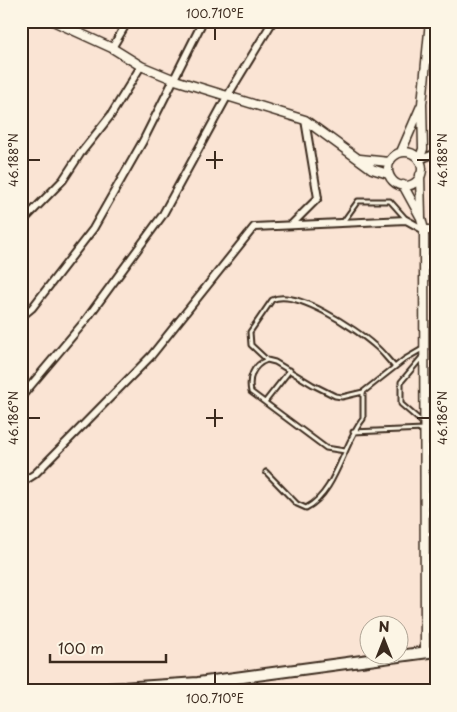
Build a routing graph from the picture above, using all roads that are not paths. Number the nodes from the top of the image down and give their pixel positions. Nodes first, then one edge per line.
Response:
1 (128, 21) edge
2 (203, 21) edge
3 (273, 21) edge
4 (430, 21) edge
5 (55, 22) edge
6 (112, 48) junction
7 (426, 60) junction
8 (436, 61) edge
9 (141, 66) junction
10 (175, 80) junction
11 (228, 95) junction
12 (422, 104) junction
13 (305, 120) junction
14 (401, 152) junction
15 (436, 153) edge
16 (358, 159) junction
17 (419, 160) junction
18 (389, 162) junction
19 (388, 174) junction
20 (420, 175) junction
21 (403, 186) junction
22 (421, 218) junction
23 (406, 220) junction
24 (21, 223) edge
25 (291, 224) junction
26 (341, 224) junction
27 (424, 230) junction
28 (436, 230) edge
29 (21, 318) edge
30 (424, 351) junction
31 (267, 360) junction
32 (395, 367) junction
33 (290, 370) junction
34 (363, 392) junction
35 (21, 397) edge
36 (265, 402) junction
37 (424, 427) junction
38 (353, 432) junction
39 (436, 445) edge
40 (424, 447) junction
41 (345, 451) junction
42 (266, 472) dead end
43 (21, 483) edge
44 (436, 512) edge
45 (424, 513) junction
46 (436, 533) edge
47 (424, 534) junction
48 (430, 652) edge
49 (198, 683) junction
50 (76, 691) edge
51 (186, 691) edge

1 - 6 street
2 - 10 street
3 - 11 street
4 - 7 street
5 - 6 street
6 - 9 street
7 - 8 street
7 - 12 street
9 - 10 street
9 - 24 street
10 - 11 street
10 - 29 street
11 - 13 street
11 - 35 street
12 - 14 street
12 - 17 street
13 - 16 street
13 - 25 street
14 - 17 street
14 - 18 street
15 - 17 street
16 - 18 street
16 - 19 street
17 - 20 street
18 - 19 street
19 - 21 street
20 - 21 street
20 - 22 street
21 - 22 street
22 - 27 street
23 - 26 street
23 - 26 lane
23 - 27 street
25 - 26 street
25 - 43 street
27 - 28 street
27 - 30 street
30 - 32 lane
30 - 37 street
30 - 37 lane
31 - 32 lane
31 - 33 lane
31 - 36 lane
32 - 34 lane
33 - 34 lane
33 - 36 lane
34 - 38 lane
36 - 41 lane
37 - 38 lane
37 - 40 street
38 - 41 lane
39 - 40 lane
40 - 45 street
41 - 42 lane
44 - 45 lane
45 - 47 street
46 - 47 lane
47 - 48 street
48 - 49 highway
49 - 50 highway
49 - 51 street

